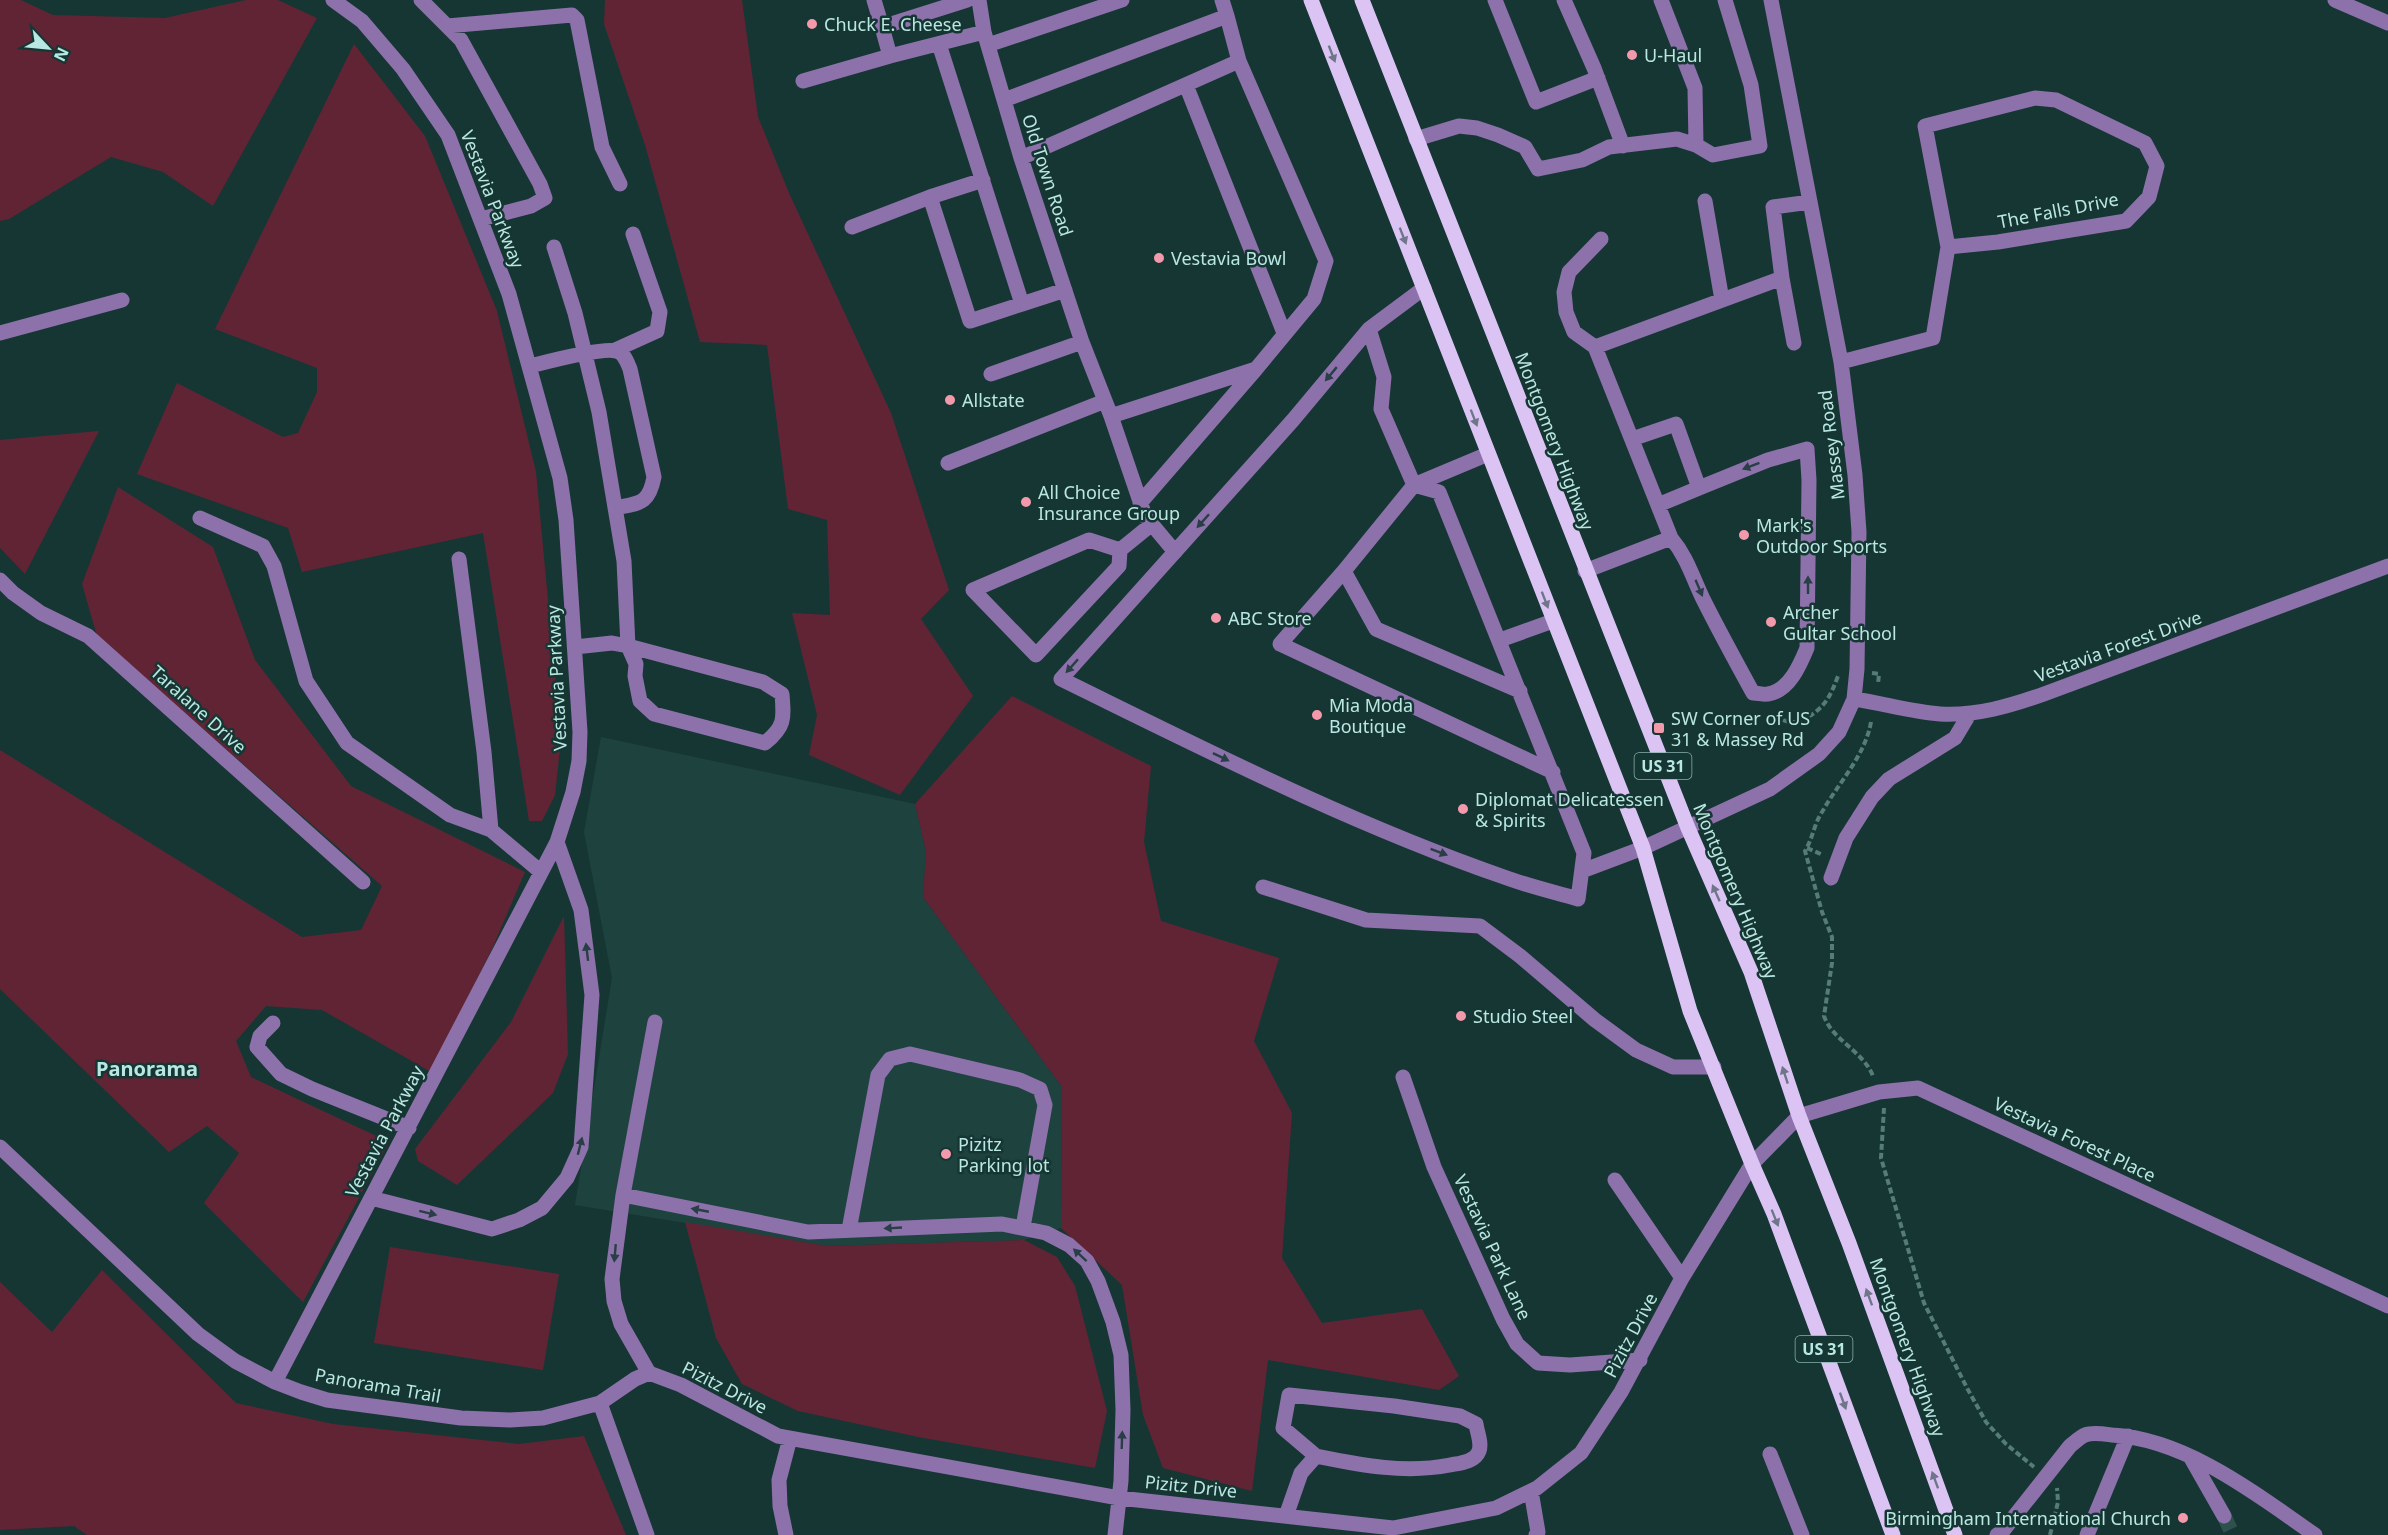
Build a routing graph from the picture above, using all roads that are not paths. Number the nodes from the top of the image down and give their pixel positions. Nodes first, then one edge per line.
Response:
1 (333, 0) edge
2 (421, 0) edge
3 (874, 0) edge
4 (967, 0) edge
5 (979, 0) edge
6 (1122, 0) edge
7 (1222, 0) edge
8 (1311, 0) edge
9 (1362, 0) edge
10 (1495, 0) edge
11 (1564, 0) edge
12 (1661, 0) edge
13 (1725, 0) edge
14 (1771, 0) edge
15 (2335, 0) edge
16 (942, 4) edge
17 (354, 6) edge
18 (1227, 16) junction
19 (2388, 23) edge
20 (447, 26) junction
21 (882, 27) junction
22 (986, 39) junction
23 (939, 44) junction
24 (890, 56) junction
25 (1239, 61) junction
26 (1598, 78) junction
27 (803, 81) dead end
28 (1186, 85) junction
29 (1004, 100) junction
30 (1416, 139) junction
31 (1696, 145) junction
32 (1623, 146) junction
33 (1021, 158) junction
34 (983, 180) junction
35 (620, 184) dead end
36 (930, 196) junction
37 (1705, 201) dead end
38 (1810, 202) junction
39 (481, 219) junction
40 (852, 227) dead end
41 (633, 234) dead end
42 (1601, 239) dead end
43 (1948, 246) junction
44 (554, 247) dead end
45 (1782, 278) junction
46 (1424, 288) junction
47 (1065, 290) junction
48 (122, 300) dead end
49 (1722, 300) junction
50 (1022, 304) junction
51 (1369, 329) junction
52 (0, 333) edge
53 (1284, 333) junction
54 (1082, 342) junction
55 (1794, 343) dead end
56 (1594, 347) junction
57 (615, 350) junction
58 (585, 354) junction
59 (1841, 362) junction
60 (530, 366) junction
61 (1256, 369) junction
62 (991, 374) dead end
63 (1105, 400) junction
64 (1111, 416) junction
65 (1632, 439) junction
66 (1488, 454) junction
67 (948, 463) dead end
68 (1414, 485) junction
69 (1699, 488) junction
70 (1140, 503) junction
71 (1658, 505) junction
72 (615, 508) junction
73 (200, 518) dead end
74 (1152, 524) junction
75 (1671, 538) junction
76 (1120, 550) junction
77 (1175, 552) junction
78 (459, 559) dead end
79 (2388, 566) edge
80 (1344, 571) junction
81 (1585, 571) junction
82 (0, 580) edge
83 (1553, 621) junction
84 (1500, 640) junction
85 (628, 646) junction
86 (575, 647) junction
87 (1520, 691) junction
88 (1854, 699) junction
89 (1970, 713) junction
90 (1552, 772) junction
91 (1688, 828) junction
92 (491, 830) junction
93 (557, 842) junction
94 (1643, 848) junction
95 (1582, 871) junction
96 (541, 872) junction
97 (1831, 878) dead end
98 (363, 882) dead end
99 (1263, 887) dead end
100 (655, 1022) dead end
101 (273, 1023) dead end
102 (1714, 1067) junction
103 (1403, 1077) dead end
104 (1799, 1116) junction
105 (409, 1128) junction
106 (0, 1147) edge
107 (1752, 1164) junction
108 (1615, 1180) dead end
109 (623, 1195) junction
110 (371, 1198) junction
111 (1023, 1227) junction
112 (849, 1230) junction
113 (1682, 1278) junction
114 (2388, 1306) edge
115 (1640, 1360) junction
116 (648, 1373) junction
117 (275, 1382) junction
118 (600, 1403) junction
119 (2128, 1436) junction
120 (790, 1438) junction
121 (1770, 1454) dead end
122 (1316, 1456) junction
123 (2191, 1458) junction
124 (1531, 1491) junction
125 (1119, 1498) junction
126 (1286, 1516) junction
127 (2224, 1516) tunnel mouth
128 (1423, 1528) edge
129 (2296, 1529) edge
130 (647, 1535) edge
131 (786, 1535) edge
132 (1114, 1535) edge
133 (1536, 1535) edge
134 (1802, 1535) edge
135 (1893, 1535) edge
136 (1956, 1535) edge
137 (1997, 1535) edge
138 (2087, 1535) edge
139 (2315, 1535) edge

1 - 17 street, Vestavia Parkway
2 - 20 street
3 - 21 street
4 - 16 street
5 - 22 street, Old Town Road
6 - 22 street
7 - 18 street
8 -> 46 main road, US 31
9 - 30 main road, Montgomery Highway / US 31
10 - 26 street
11 - 26 street
12 - 31 street
13 - 31 street
14 - 38 street, Massey Road
15 - 19 street
16 - 21 street
17 - 39 street, Vestavia Parkway
18 - 25 street
18 - 29 street
20 - 35 street
20 - 39 street
21 - 24 street
22 - 23 street
22 - 29 street, Old Town Road
23 - 24 street
23 - 34 street
24 - 27 street
25 - 28 street
25 - 53 street
26 - 32 street
28 - 33 street
28 - 53 street
29 - 33 street, Old Town Road
30 - 32 street
30 - 81 main road, Montgomery Highway / US 31
31 - 32 street
33 - 47 street, Old Town Road
34 - 36 street
34 - 50 street
36 - 40 street
36 - 50 street
37 - 49 street
38 - 45 street
38 - 59 street, Massey Road
39 - 60 street, Vestavia Parkway
41 - 57 street
42 - 56 street
43 - 43 street, The Falls Drive
43 - 59 street, The Falls Drive
44 - 58 street
45 - 49 street
45 - 55 street
46 - 51 street
46 -> 66 main road, US 31
47 - 50 street
47 - 54 street, Old Town Road
48 - 52 street
49 - 56 street
51 - 68 street
51 -> 77 street
53 - 61 street
54 - 62 street
54 - 63 street, Old Town Road
56 - 65 street
57 - 58 street
57 - 72 street
58 - 60 street
58 - 72 street
59 - 88 street, Massey Road
60 - 86 street, Vestavia Parkway
61 - 64 street
61 - 70 street
63 - 64 street, Old Town Road
63 - 67 street
64 - 70 street, Old Town Road
65 - 69 street
65 - 71 street
66 - 68 street
66 -> 83 main road, US 31
68 - 80 street
68 - 84 street
69 - 71 street
75 -> 69 street
70 - 74 street, Old Town Road
71 - 75 street
72 - 85 street
73 - 92 street
74 - 76 street
74 - 77 street, Old Town Road
75 - 81 street
76 - 76 street
77 -> 95 street
78 - 92 street
79 - 89 street, Vestavia Forest Drive
80 - 87 street
80 - 90 street
81 - 91 main road, Montgomery Highway / US 31
82 - 98 street, Taralane Drive
83 - 84 street
83 - 94 main road, US 31
84 - 87 street
85 - 85 street
85 - 86 street
86 - 93 street, Vestavia Parkway
87 - 90 street
88 - 89 street, Vestavia Forest Drive
88 - 91 street, Massey Road
89 - 97 street
90 - 95 street
91 - 94 street, Massey Road
104 -> 91 main road, Montgomery Highway / US 31
92 - 96 street
93 - 96 street, Vestavia Parkway
110 -> 93 street
94 - 95 street, Massey Road
94 - 102 main road, US 31
96 - 105 street, Vestavia Parkway
99 - 102 street
100 - 109 street
101 - 105 street
102 - 107 main road, US 31
103 - 115 street, Vestavia Park Lane
104 - 107 street, Vestavia Forest Place
104 - 114 street, Vestavia Forest Place
136 -> 104 main road, Montgomery Highway / US 31
105 - 110 street, Vestavia Parkway
106 - 117 street, Panorama Trail
107 - 113 street, Pizitz Drive
107 -> 135 main road, US 31
108 - 113 street
112 -> 109 street
109 -> 116 street
110 - 117 street, Vestavia Parkway
111 -> 112 street
111 - 112 street
125 -> 111 street
113 - 115 street, Pizitz Drive
115 - 124 street, Pizitz Drive
116 - 118 street, Panorama Trail
116 - 120 street, Pizitz Drive
117 - 118 street, Panorama Trail
118 - 130 street
119 - 123 street
119 - 137 street
119 - 138 street
120 - 125 street, Pizitz Drive
120 - 131 street
121 - 134 street
122 - 122 street
122 - 126 street
123 - 127 street
123 - 129 street
124 - 128 street, Pizitz Drive
124 - 133 street
125 - 126 street, Pizitz Drive
125 - 132 street
126 - 128 street, Pizitz Drive
129 - 139 street

